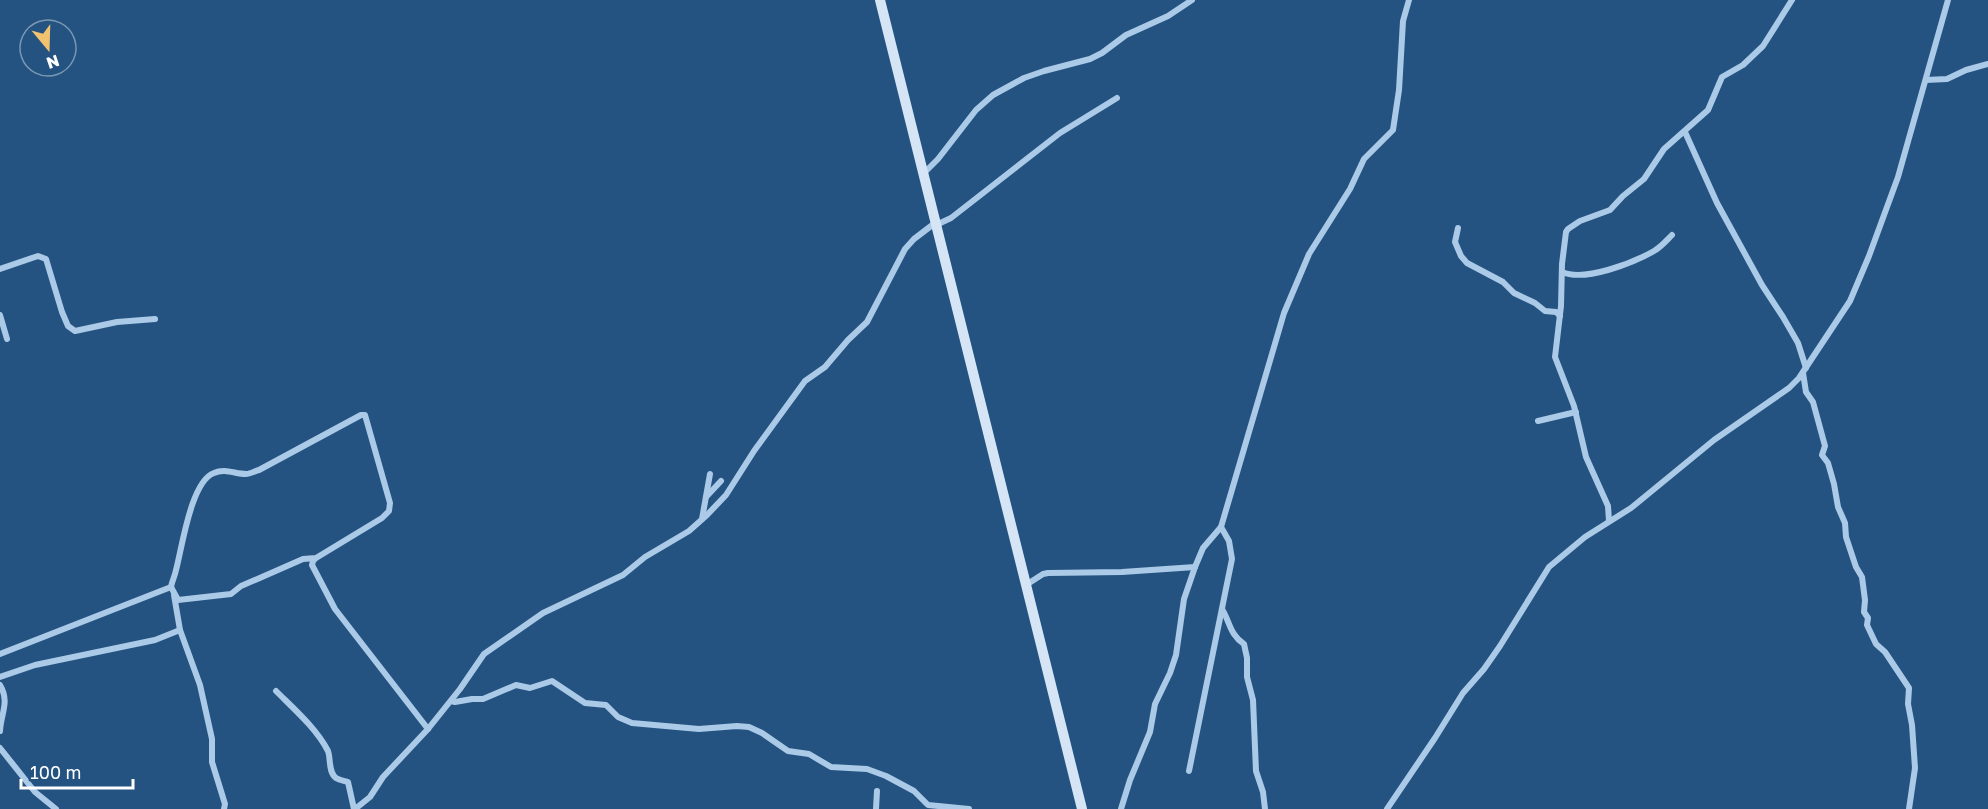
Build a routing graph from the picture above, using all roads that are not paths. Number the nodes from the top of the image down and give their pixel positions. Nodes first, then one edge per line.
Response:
1 (880, 0) edge
2 (1192, 0) edge
3 (1408, 0) edge
4 (1792, 0) edge
5 (1948, 0) edge
6 (1988, 64) edge
7 (1926, 80) junction
8 (1117, 98) dead end
9 (1685, 132) junction
10 (923, 174) junction
11 (936, 224) junction
12 (1458, 228) dead end
13 (1672, 235) dead end
14 (0, 269) edge
15 (1562, 272) junction
16 (1573, 276) junction
17 (1562, 284) junction
18 (0, 315) edge
19 (1560, 316) junction
20 (155, 319) dead end
21 (7, 339) dead end
22 (1804, 370) junction
23 (1576, 412) junction
24 (1538, 421) dead end
25 (710, 474) dead end
26 (721, 481) dead end
27 (706, 497) junction
28 (702, 519) junction
29 (1609, 521) junction
30 (1221, 527) junction
31 (316, 558) junction
32 (1194, 567) junction
33 (1026, 585) junction
34 (171, 587) junction
35 (174, 595) junction
36 (1222, 609) junction
37 (180, 630) junction
38 (0, 654) edge
39 (0, 677) edge
40 (0, 685) edge
41 (276, 691) dead end
42 (451, 701) junction
43 (428, 729) junction
44 (0, 731) edge
45 (0, 739) edge
46 (0, 747) edge
47 (1190, 771) dead end
48 (878, 791) dead end
49 (56, 809) edge
50 (224, 809) edge
51 (355, 809) edge
52 (876, 809) edge
53 (969, 809) edge
54 (1082, 809) edge
55 (1121, 809) edge
56 (1265, 809) edge
57 (1387, 809) edge
58 (1909, 809) edge

1 - 10 street
2 - 10 street
3 - 30 street
4 - 9 street
5 - 7 street
6 - 7 street
7 - 22 street
8 - 11 street
9 - 15 street
9 - 22 street
10 - 11 street
11 - 28 street
11 - 33 street
12 - 19 street
13 - 16 street
14 - 20 street
15 - 16 street
15 - 17 street
16 - 17 street
17 - 19 street
18 - 21 street
19 - 23 street
22 - 29 street
22 - 58 street
23 - 24 street
23 - 29 street
25 - 27 street
26 - 27 street
27 - 28 street
28 - 42 street
29 - 57 street
30 - 32 street
30 - 36 street
31 - 34 street
31 - 35 street
31 - 43 street
32 - 33 street
32 - 55 street
33 - 54 street
34 - 35 street
34 - 38 street
35 - 37 street
36 - 47 street
36 - 56 street
37 - 39 street
37 - 50 street
40 - 44 street
41 - 51 street
42 - 43 street
42 - 53 street
43 - 51 street
45 - 46 street
46 - 49 street
48 - 52 street

